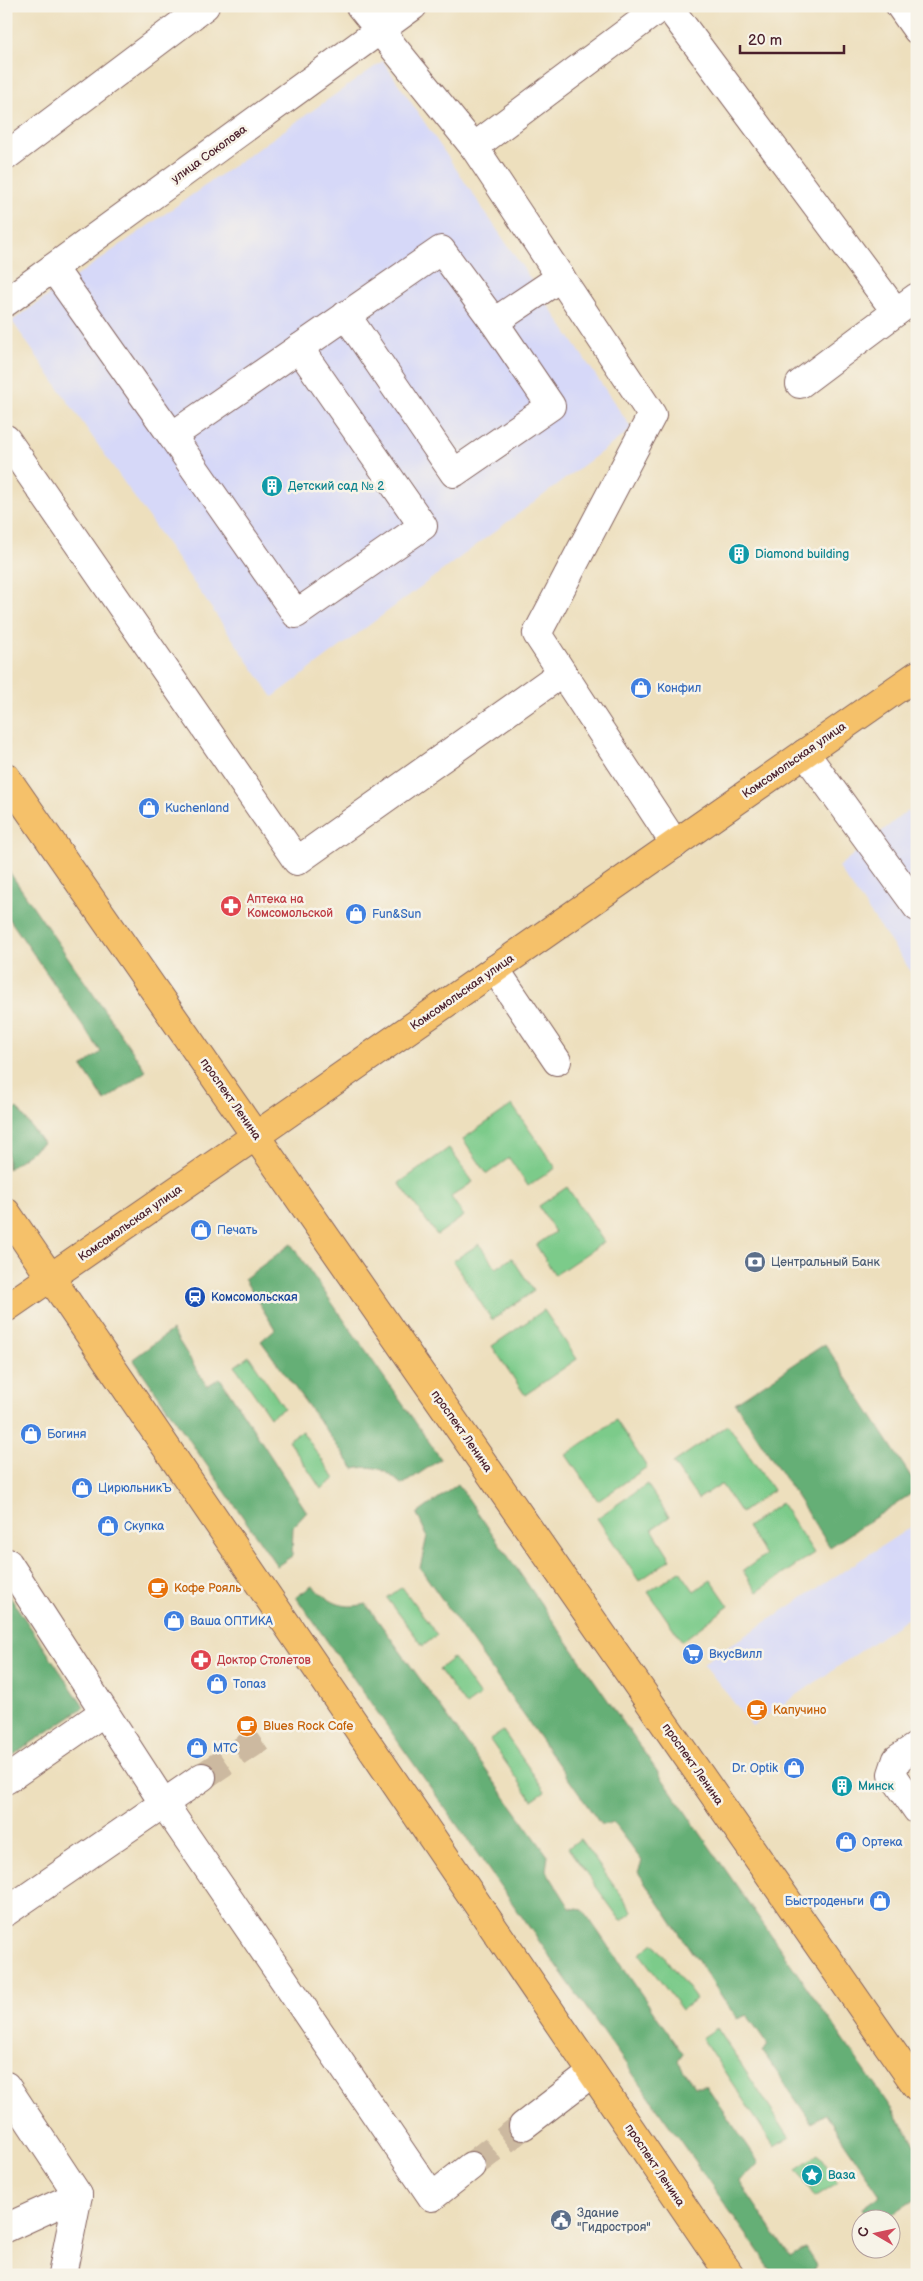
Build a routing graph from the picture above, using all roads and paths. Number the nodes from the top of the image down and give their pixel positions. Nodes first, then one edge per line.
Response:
1 (205, 6) edge
2 (360, 6) edge
3 (413, 6) edge
4 (662, 6) edge
5 (668, 6) edge
6 (900, 6) edge
7 (378, 30) junction
8 (917, 30) edge
9 (474, 147) junction
10 (6, 156) edge
11 (53, 268) junction
12 (561, 277) junction
13 (10, 292) edge
14 (907, 304) edge
15 (346, 315) junction
16 (494, 322) junction
17 (299, 348) junction
18 (800, 384) dead end
19 (172, 436) junction
20 (6, 439) edge
21 (562, 672) junction
22 (917, 674) edge
23 (805, 753) junction
24 (6, 777) edge
25 (675, 844) junction
26 (917, 907) edge
27 (496, 969) junction
28 (557, 1062) dead end
29 (257, 1135) junction
30 (6, 1212) edge
31 (52, 1277) junction
32 (6, 1308) edge
33 (6, 1565) edge
34 (104, 1712) junction
35 (917, 1746) edge
36 (202, 1778) tunnel mouth
37 (6, 1780) edge
38 (164, 1804) junction
39 (917, 1810) edge
40 (6, 1912) edge
41 (592, 2073) junction
42 (6, 2086) edge
43 (917, 2086) edge
44 (523, 2126) tunnel mouth
45 (471, 2166) tunnel mouth
46 (78, 2195) junction
47 (6, 2228) edge
48 (62, 2275) edge
49 (730, 2275) edge

1 - 10 street
2 - 7 street
3 - 7 street, улица Соколова
4 - 9 street
5 - 14 street
6 - 8 street
7 - 9 street
7 - 11 street, улица Соколова
9 - 12 street
11 - 13 street, улица Соколова
11 - 19 street
12 - 16 street
12 - 21 street
14 - 18 street
15 - 16 street
15 - 16 street
15 - 17 street
17 - 19 street
17 - 19 street
20 - 21 street
21 - 25 street
22 - 23 main road, Комсомольская улица
23 - 25 main road, Комсомольская улица
23 - 26 street
24 - 29 main road, проспект Ленина
25 - 27 main road, Комсомольская улица
27 - 28 street
27 - 29 main road, Комсомольская улица
29 - 31 main road, Комсомольская улица
29 - 43 main road, проспект Ленина
30 - 31 main road, проспект Ленина
31 - 32 main road, Комсомольская улица
31 - 41 main road, проспект Ленина
33 - 34 street
34 - 37 street
34 - 38 street
35 - 39 street
36 - 38 street
38 - 40 street
38 - 45 street
41 - 44 street
41 - 49 main road, проспект Ленина
42 - 46 street
46 - 47 street
46 - 48 street

